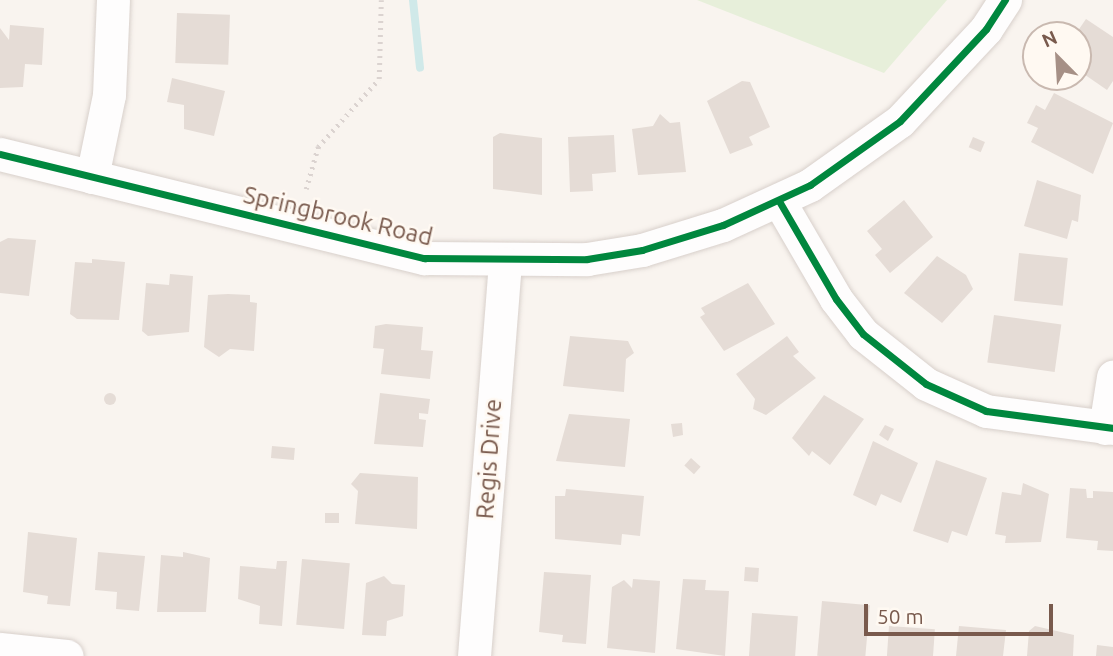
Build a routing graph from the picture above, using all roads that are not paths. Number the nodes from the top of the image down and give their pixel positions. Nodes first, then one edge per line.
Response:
1 (113, 0) edge
2 (1005, 0) edge
3 (0, 154) edge
4 (92, 177) junction
5 (779, 201) junction
6 (505, 263) junction
7 (1113, 377) edge
8 (1109, 428) edge
9 (0, 649) edge
10 (67, 656) edge
11 (474, 656) edge

1 - 4 street
2 - 5 street, Springbrook Road
3 - 4 street, Springbrook Road
4 - 6 street, Springbrook Road
5 - 6 street, Springbrook Road
5 - 8 street
6 - 11 street, Regis Drive
7 - 8 street
9 - 10 street

